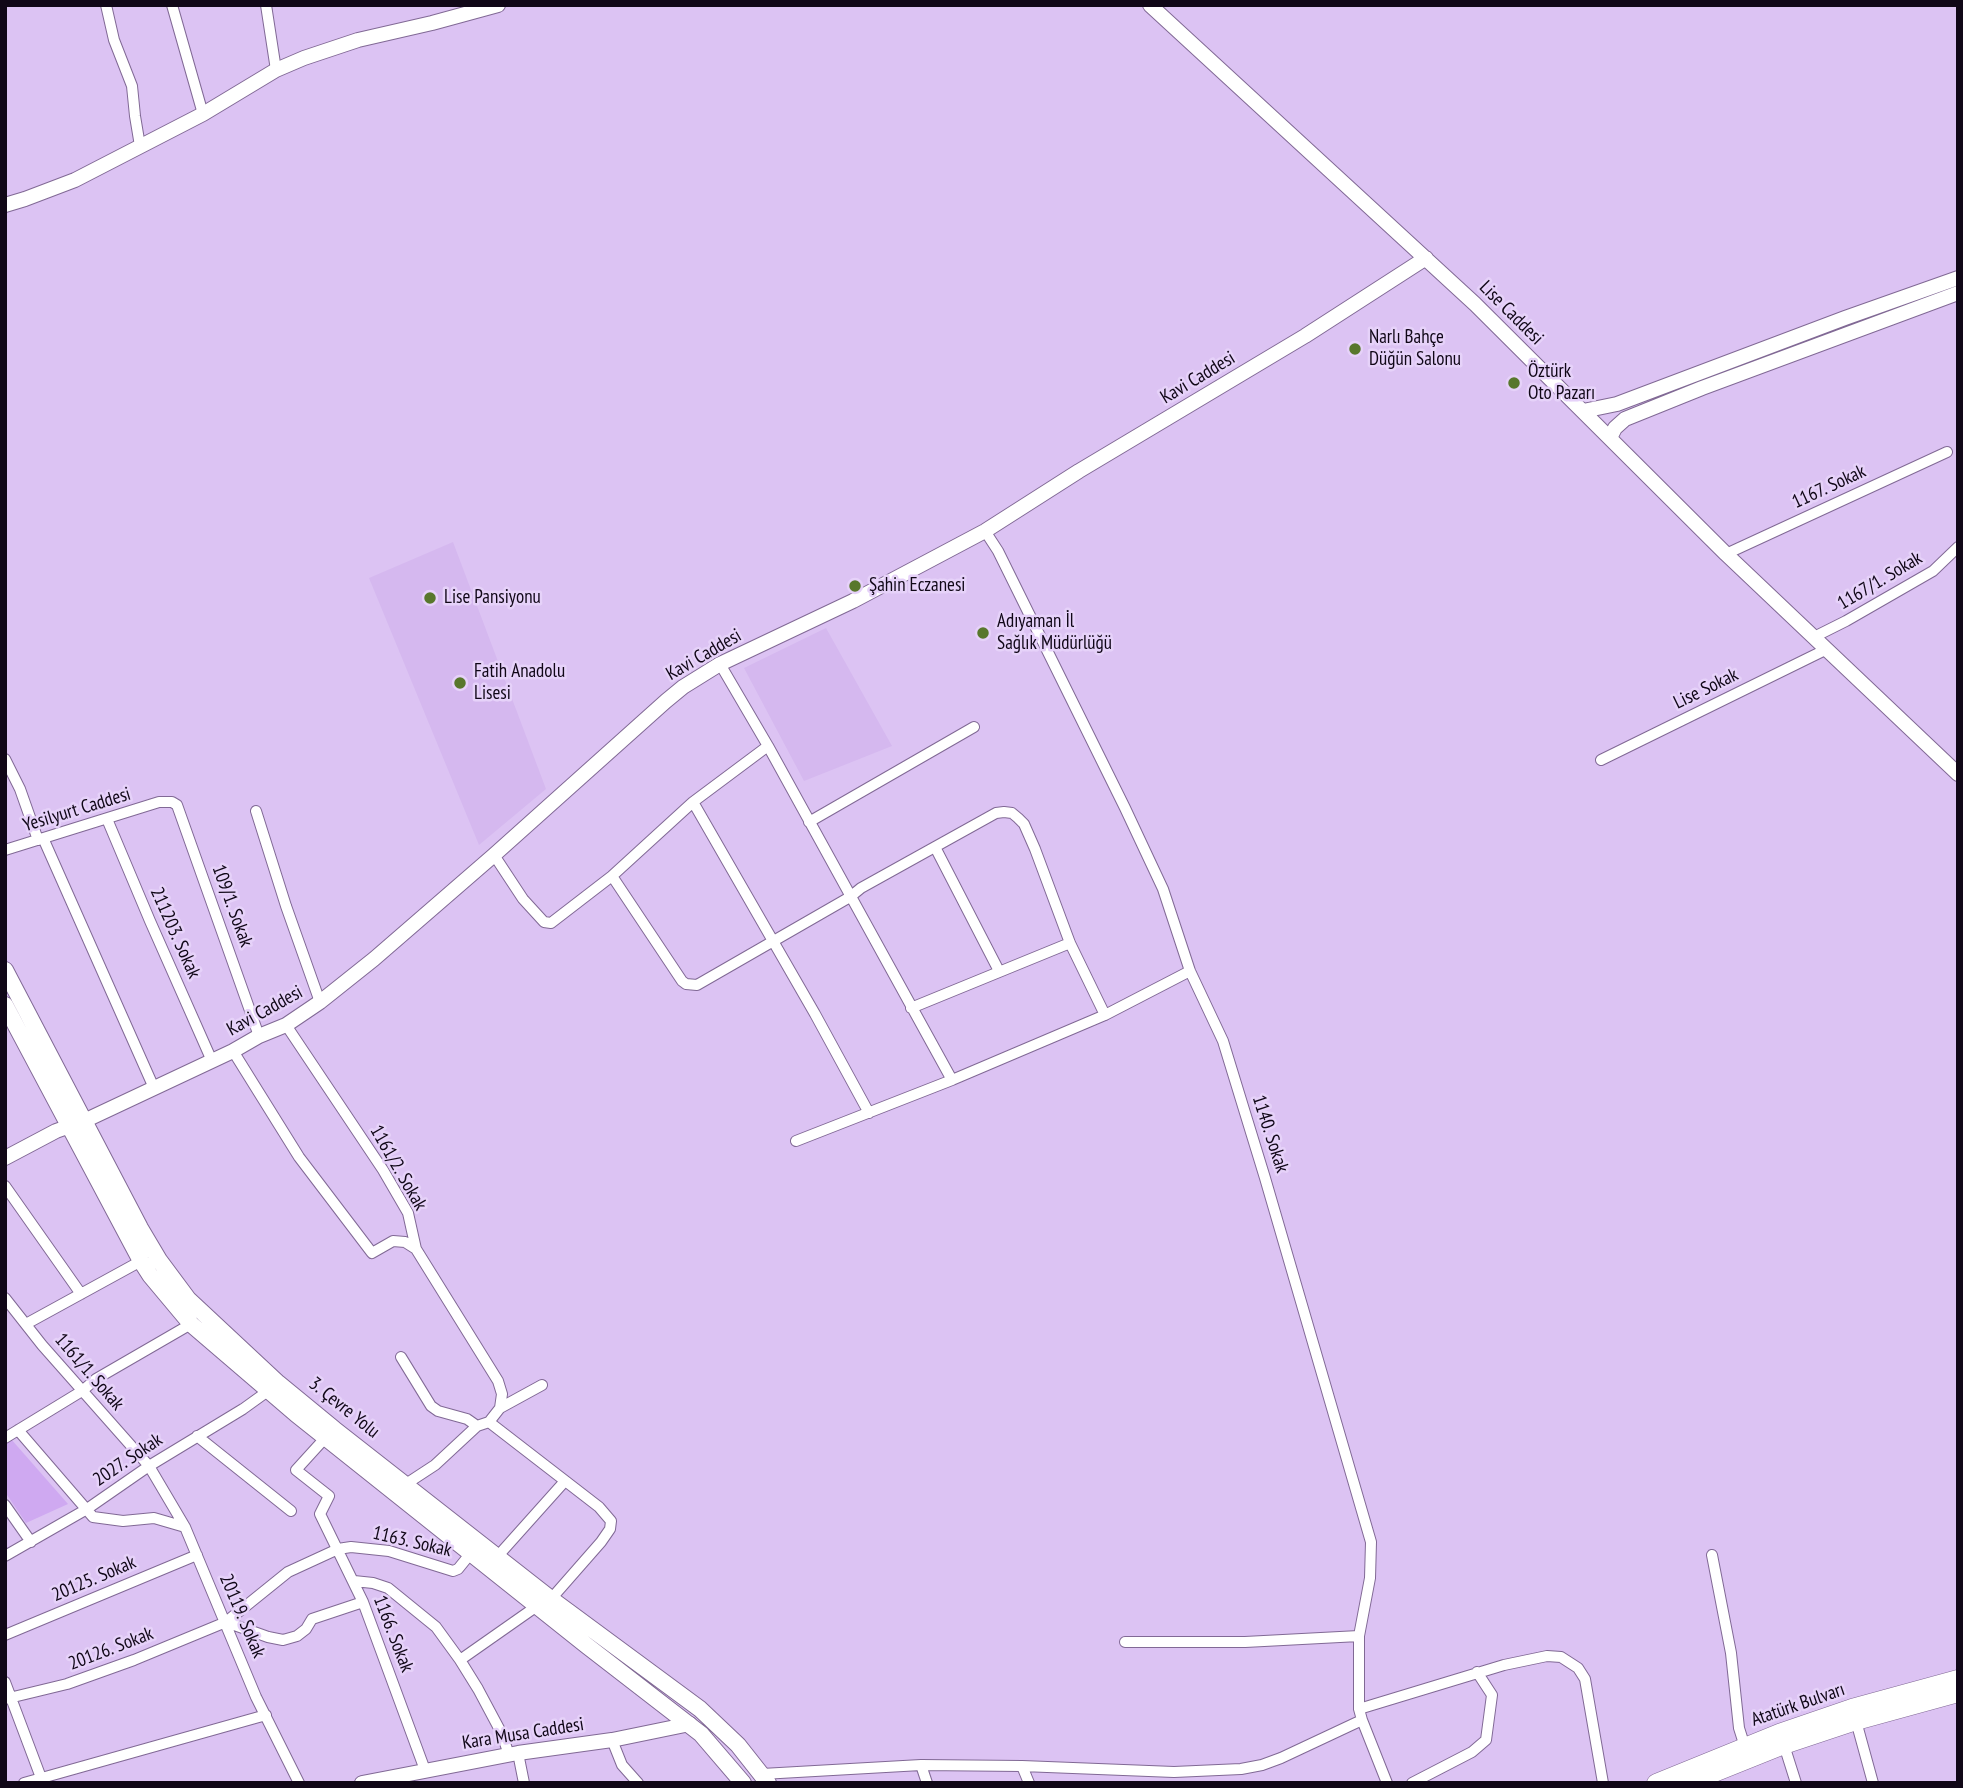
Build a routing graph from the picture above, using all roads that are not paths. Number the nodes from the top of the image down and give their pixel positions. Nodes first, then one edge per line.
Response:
1 (106, 5) edge
2 (173, 5) edge
3 (266, 5) edge
4 (498, 5) edge
5 (1150, 5) edge
6 (276, 70) junction
7 (203, 114) junction
8 (141, 146) junction
9 (5, 205) edge
10 (1426, 258) junction
11 (1958, 278) edge
12 (1958, 293) edge
13 (1583, 411) junction
14 (1610, 438) junction
15 (1947, 452) dead end
16 (985, 531) junction
17 (1958, 547) edge
18 (1726, 554) junction
19 (1814, 637) junction
20 (1827, 649) junction
21 (720, 664) junction
22 (974, 727) dead end
23 (768, 746) junction
24 (5, 759) edge
25 (1601, 760) dead end
26 (1958, 774) edge
27 (693, 802) junction
28 (159, 803) joint
29 (256, 811) dead end
30 (107, 819) junction
31 (809, 822) junction
32 (41, 839) junction
33 (935, 847) junction
34 (5, 850) edge
35 (494, 856) junction
36 (612, 876) junction
37 (850, 897) junction
38 (772, 942) junction
39 (1070, 943) junction
40 (5, 970) edge
41 (999, 971) junction
42 (1190, 971) junction
43 (320, 1002) junction
44 (5, 1005) edge
45 (911, 1008) junction
46 (1105, 1015) junction
47 (286, 1025) junction
48 (259, 1037) junction
49 (233, 1051) junction
50 (212, 1061) junction
51 (952, 1080) junction
52 (154, 1088) junction
53 (869, 1113) junction
54 (77, 1123) junction
55 (796, 1141) dead end
56 (5, 1158) edge
57 (5, 1186) edge
58 (416, 1249) junction
59 (141, 1261) junction
60 (81, 1294) junction
61 (5, 1297) edge
62 (26, 1324) junction
63 (191, 1324) junction
64 (401, 1357) dead end
65 (542, 1385) dead end
66 (82, 1391) junction
67 (268, 1391) junction
68 (500, 1408) junction
69 (489, 1422) junction
70 (477, 1426) junction
71 (18, 1430) junction
72 (197, 1436) junction
73 (326, 1437) junction
74 (5, 1438) edge
75 (149, 1466) junction
76 (565, 1481) junction
77 (406, 1484) junction
78 (5, 1505) edge
79 (86, 1509) junction
80 (291, 1511) dead end
81 (185, 1527) junction
82 (30, 1542) junction
83 (338, 1549) junction
84 (471, 1553) junction
85 (197, 1555) junction
86 (1712, 1555) dead end
87 (5, 1556) edge
88 (498, 1557) junction
89 (354, 1581) junction
90 (363, 1602) junction
91 (544, 1602) junction
92 (226, 1622) junction
93 (5, 1635) edge
94 (1359, 1636) junction
95 (1125, 1642) dead end
96 (460, 1660) junction
97 (1477, 1672) junction
98 (1958, 1679) edge
99 (5, 1682) edge
100 (1958, 1693) edge
101 (8, 1698) edge
102 (1360, 1715) junction
103 (266, 1716) junction
104 (1856, 1721) junction
105 (690, 1724) junction
106 (612, 1740) junction
107 (1784, 1745) junction
108 (1745, 1747) junction
109 (514, 1754) junction
110 (920, 1765) junction
111 (1022, 1766) junction
112 (425, 1770) junction
113 (1208, 1770) junction
114 (765, 1778) edge
115 (42, 1780) edge
116 (24, 1783) edge
117 (299, 1783) edge
118 (362, 1783) edge
119 (524, 1783) edge
120 (638, 1783) edge
121 (743, 1783) edge
122 (927, 1783) edge
123 (1029, 1783) edge
124 (1209, 1783) edge
125 (1387, 1783) edge
126 (1412, 1783) edge
127 (1603, 1783) edge
128 (1656, 1783) edge
129 (1689, 1783) edge
130 (1797, 1783) edge
131 (1873, 1783) edge

1 - 8 street
2 - 7 street
3 - 6 street
4 - 6 street
5 - 10 street, Lise Caddesi
6 - 7 street
7 - 8 street
8 - 9 street
10 - 13 street, Lise Caddesi
10 - 16 street, Kavi Caddesi
11 - 13 street
12 - 14 street
13 - 14 street, Lise Caddesi
14 - 18 street, Lise Caddesi
15 - 18 street, 1167. Sokak
16 - 21 street, Kavi Caddesi
16 - 42 street, 1140. Sokak
17 - 19 street, 1167/1. Sokak
18 - 19 street, Lise Caddesi
19 - 20 street, Lise Caddesi
20 - 25 street, Lise Sokak
20 - 26 street, Lise Caddesi
21 - 23 street
21 - 35 street, Kavi Caddesi
22 - 31 street
23 - 27 street
23 - 31 street
24 - 32 street
27 - 36 street
27 - 38 street
28 - 30 street, Yesilyurt Caddesi
28 - 48 street, 109/1. Sokak
29 - 43 street
30 - 32 street, Yesilyurt Caddesi
30 - 50 street, 211203. Sokak
31 - 37 street
32 - 34 street, Yesilyurt Caddesi
32 - 52 street
33 - 37 street
33 - 39 street
33 - 41 street
35 - 36 street
35 - 43 street, Kavi Caddesi
36 - 38 street
37 - 38 street
37 - 45 street
38 - 53 street
39 - 41 street
39 - 46 street
40 - 54 main road, 3. Çevre Yolu
41 - 45 street
42 - 46 street
42 - 94 street, 1140. Sokak
43 - 47 street, Kavi Caddesi
44 - 54 main road, 3. Çevre Yolu
45 - 51 street
46 - 51 street
47 - 48 street, Kavi Caddesi
47 - 58 street, 1161/2. Sokak
48 - 49 street, Kavi Caddesi
49 - 50 street, Kavi Caddesi
49 - 58 street
50 - 52 street, Kavi Caddesi
51 - 53 street
52 - 54 street, Kavi Caddesi
53 - 55 street
54 - 56 street, Kavi Caddesi
54 - 59 main road, 3. Çevre Yolu
54 - 77 main road, 3. Çevre Yolu
57 - 60 street
58 - 68 street, 1161/2. Sokak
59 - 60 street
59 - 63 main road, 3. Çevre Yolu
60 - 62 street
61 - 62 street, 1161/1. Sokak
62 - 66 street, 1161/1. Sokak
63 - 66 street
63 - 67 main road, 3. Çevre Yolu
64 - 70 street
65 - 68 street
66 - 71 street
66 - 75 street, 1161/1. Sokak
67 - 72 street, 2027. Sokak
67 - 73 main road, 3. Çevre Yolu
68 - 69 street
69 - 70 street
69 - 76 street
70 - 77 street
71 - 74 street
71 - 79 street
72 - 75 street, 2027. Sokak
72 - 80 street
73 - 83 street, 1166. Sokak
73 - 84 main road, 3. Çevre Yolu
75 - 79 street, 2027. Sokak
75 - 81 street, 20119. Sokak
76 - 88 street
76 - 91 street
77 - 88 main road, 3. Çevre Yolu
78 - 82 street
79 - 81 street
79 - 82 street, 2027. Sokak
81 - 85 street, 20119. Sokak
82 - 87 street, 2027. Sokak
83 - 84 street, 1163. Sokak
83 - 89 street, 1166. Sokak
83 - 92 street, 20126. Sokak
84 - 91 main road, 3. Çevre Yolu
85 - 92 street, 20119. Sokak
85 - 93 street, 20125. Sokak
86 - 108 street
88 - 91 main road, 3. Çevre Yolu
89 - 90 street, 1166. Sokak
89 - 96 street
90 - 92 street
90 - 112 street, 1166. Sokak
91 - 96 street
91 - 105 main road, 3. Çevre Yolu
91 - 114 main road, 3. Çevre Yolu
92 - 101 street, 20126. Sokak
92 - 103 street, 20119. Sokak
94 - 95 street
94 - 102 street, 1140. Sokak
96 - 109 street
97 - 102 street
97 - 126 street
97 - 127 street
98 - 108 highway, Atatürk Bulvarı
99 - 101 street
100 - 104 highway, Atatürk Bulvarı
101 - 115 street
102 - 113 street
102 - 125 street, 1140. Sokak
103 - 115 street
103 - 117 street, 20119. Sokak
104 - 107 highway, Atatürk Bulvarı
104 - 131 street
105 - 106 street, Kara Musa Caddesi
105 - 121 main road, 3. Çevre Yolu
106 - 109 street, Kara Musa Caddesi
106 - 120 street
107 - 129 highway, Atatürk Bulvarı
107 - 130 street
108 - 128 highway, Atatürk Bulvarı
109 - 112 street, Kara Musa Caddesi
109 - 119 street
110 - 111 street
110 - 114 street
110 - 122 street
111 - 113 street
111 - 123 street
112 - 118 street, Kara Musa Caddesi
113 - 124 street
115 - 116 street

